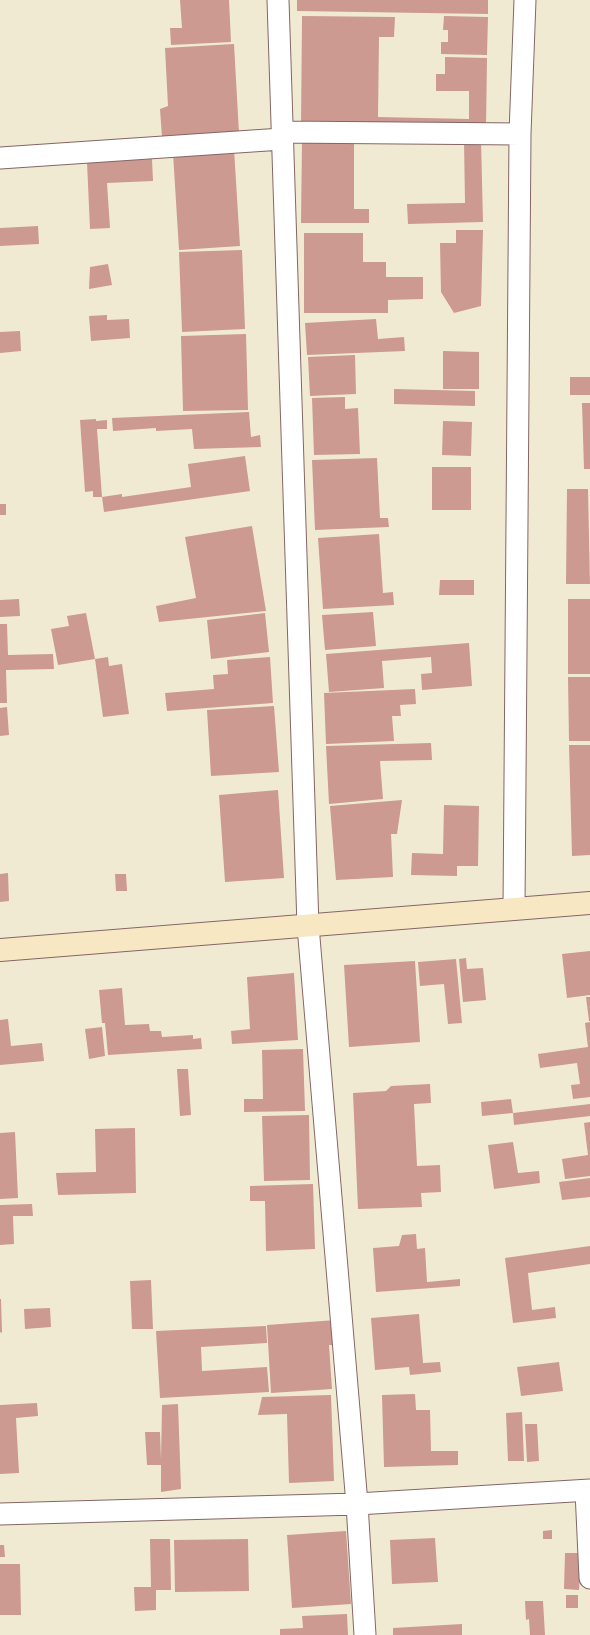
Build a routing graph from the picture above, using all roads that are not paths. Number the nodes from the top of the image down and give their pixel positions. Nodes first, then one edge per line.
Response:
1 (278, 0) edge
2 (525, 0) edge
3 (520, 134) junction
4 (282, 135) junction
5 (0, 158) edge
6 (590, 903) edge
7 (514, 908) junction
8 (308, 926) junction
9 (0, 950) edge
10 (588, 1491) edge
11 (357, 1504) junction
12 (0, 1514) edge
13 (590, 1578) edge
14 (365, 1635) edge

1 - 4 street
2 - 3 street
3 - 4 street
3 - 7 street
4 - 5 street
4 - 8 street
6 - 7 street
7 - 8 street
8 - 9 street
8 - 11 street
10 - 11 street
10 - 13 street
11 - 12 street
11 - 14 street

